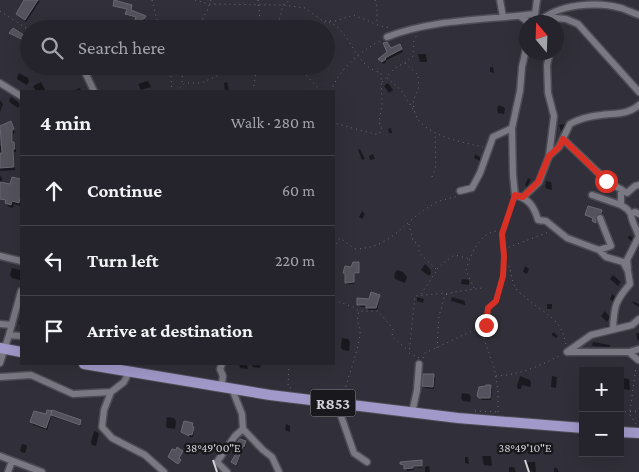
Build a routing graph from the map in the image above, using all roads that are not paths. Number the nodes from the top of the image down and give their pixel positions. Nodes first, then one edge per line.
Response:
1 (500, 0) edge
2 (536, 0) edge
3 (534, 14) joint
4 (527, 15) edge
5 (550, 15) edge
6 (639, 15) edge
7 (519, 16) edge
8 (503, 17) junction
9 (564, 19) edge
10 (387, 37) road end
11 (524, 60) edge
12 (548, 60) edge
13 (86, 75) edge
14 (0, 83) edge
15 (94, 90) edge
16 (639, 92) edge
17 (20, 95) edge
18 (639, 105) edge
19 (512, 128) junction
20 (563, 139) junction
21 (549, 156) junction
22 (639, 185) edge
23 (621, 189) junction
24 (460, 191) road end
25 (592, 195) dead end
26 (523, 197) junction
27 (621, 205) junction
28 (631, 214) junction
29 (639, 214) edge
30 (600, 218) dead end
31 (639, 236) edge
32 (599, 250) junction
33 (0, 256) edge
34 (20, 261) edge
35 (628, 271) junction
36 (20, 295) edge
37 (639, 319) edge
38 (0, 324) edge
39 (12, 325) junction
40 (613, 329) junction
41 (9, 335) junction
42 (20, 336) edge
43 (2, 348) edge
44 (639, 349) edge
45 (20, 352) edge
46 (629, 352) junction
47 (637, 362) edge
48 (0, 363) edge
49 (418, 364) dead end
50 (90, 365) edge
51 (222, 365) edge
52 (129, 372) junction
53 (0, 377) edge
54 (221, 388) junction
55 (236, 389) junction
56 (111, 392) junction
57 (341, 404) junction
58 (412, 413) junction
59 (579, 428) edge
60 (243, 429) junction
61 (624, 432) edge
62 (639, 433) edge
63 (0, 456) edge
64 (12, 460) junction
65 (367, 462) dead end
66 (8, 472) edge
67 (15, 472) edge
68 (42, 472) edge
69 (164, 472) edge
70 (227, 472) edge
71 (279, 472) edge

1 - 8 street
2 - 3 street
3 - 4 street
5 - 6 street
7 - 8 street
8 - 10 street
9 - 16 street
11 - 19 street
12 - 21 street
13 - 15 street
14 - 17 street
18 - 20 street
19 - 24 street
19 - 26 street
20 - 21 street
20 - 23 street
21 - 26 street
22 - 23 street
23 - 27 street
25 - 27 street
26 - 32 street
27 - 28 street
28 - 29 street
28 - 31 street
30 - 32 street
31 - 35 street
32 - 35 street
33 - 34 street
35 - 40 street
36 - 39 street
37 - 40 street
38 - 39 street
39 - 41 street
40 - 46 street
41 - 42 street
41 - 43 street
43 - 45 main road
43 - 48 street
44 - 46 street
46 - 47 street
49 - 58 street
50 - 52 main road, R853
51 - 54 street
52 - 54 main road, R853
52 - 56 street
53 - 56 street
54 - 55 main road, R853
55 - 57 main road, R853
55 - 60 street
56 - 69 street
57 - 58 main road, R853
57 - 65 street
58 - 59 main road, R853
60 - 70 street
60 - 71 street
61 - 62 main road
63 - 64 street
64 - 66 street
64 - 67 street
64 - 68 street

